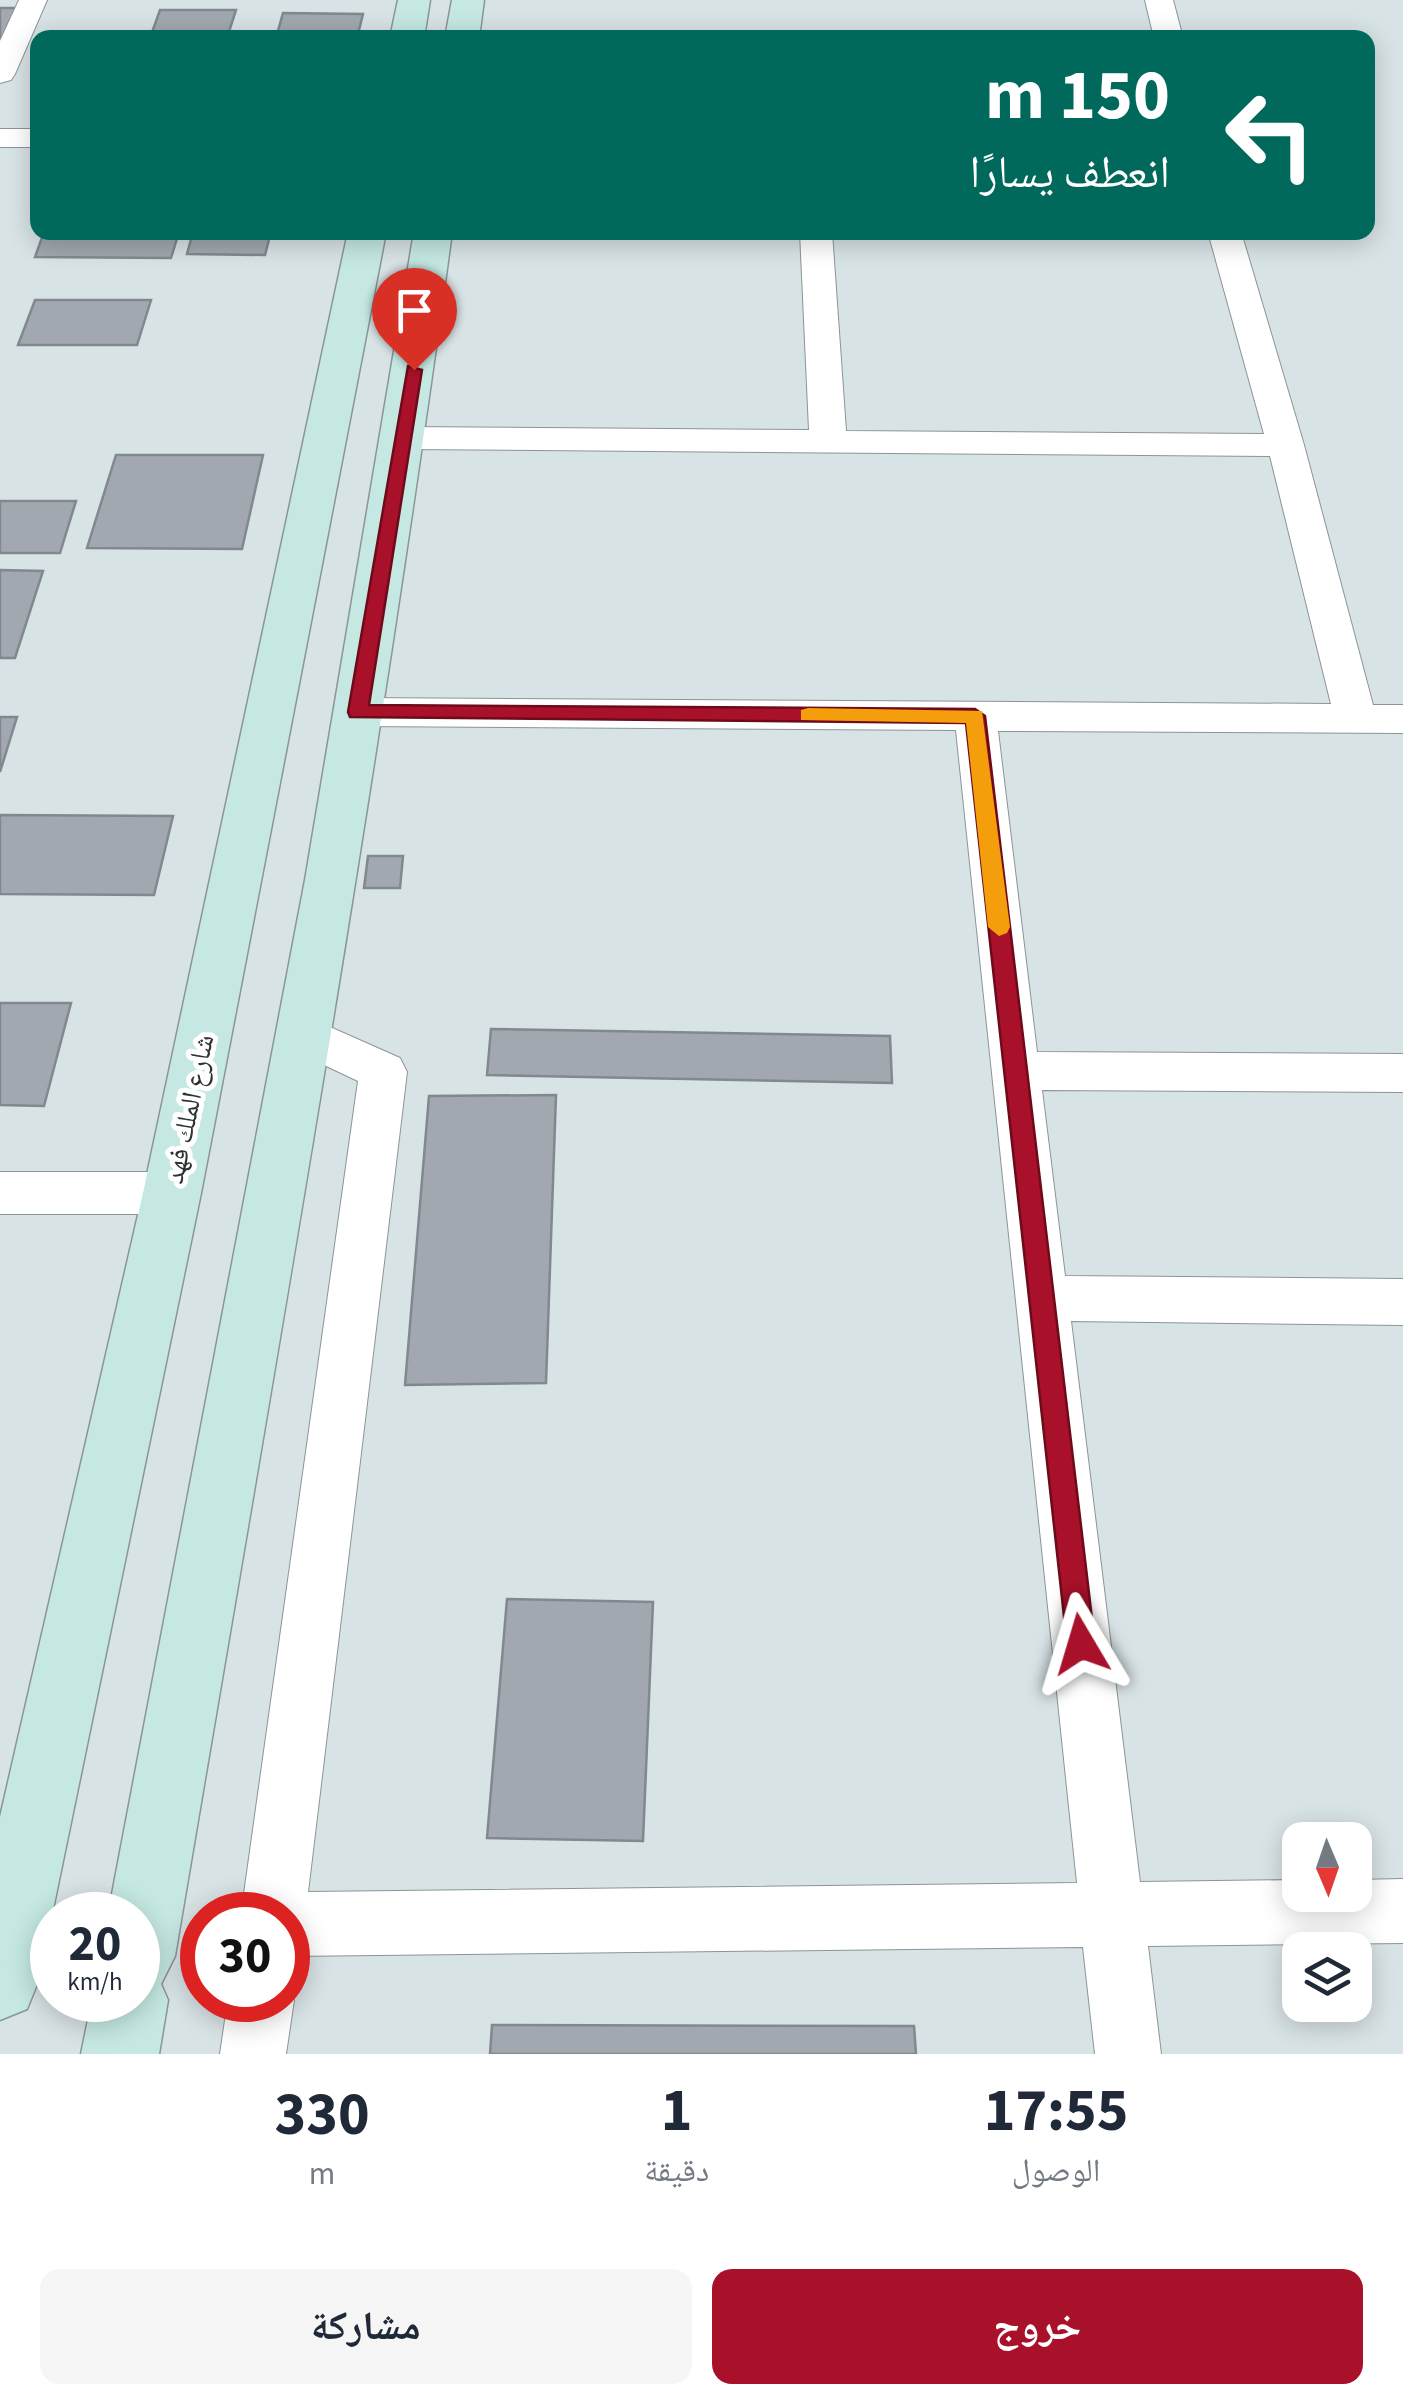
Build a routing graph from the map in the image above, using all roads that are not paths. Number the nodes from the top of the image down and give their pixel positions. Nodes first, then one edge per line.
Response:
1 (33, 0) edge
2 (414, 0) edge
3 (468, 0) edge
4 (1159, 0) edge
5 (408, 30) edge
6 (463, 30) edge
7 (1167, 30) edge
8 (0, 74) edge
9 (30, 138) edge
10 (1, 139) edge
11 (366, 240) edge
12 (432, 240) edge
13 (816, 240) edge
14 (1226, 240) edge
15 (404, 438) junction
16 (828, 441) junction
17 (1286, 445) junction
18 (358, 712) junction
19 (975, 716) junction
20 (1356, 719) junction
21 (1403, 719) edge
22 (303, 1034) junction
23 (1016, 1071) junction
24 (1403, 1073) edge
25 (0, 1193) edge
26 (172, 1193) junction
27 (1041, 1298) junction
28 (1403, 1302) edge
29 (149, 1892) edge
30 (277, 1892) edge
31 (1403, 1912) edge
32 (1112, 1914) junction
33 (310, 1924) edge
34 (0, 1982) edge
35 (126, 2022) edge
36 (258, 2022) edge
37 (120, 2054) edge
38 (253, 2054) edge
39 (1128, 2054) edge

1 - 8 street
2 - 5 street
3 - 6 street
4 - 7 street
9 - 10 street
11 - 26 street, شارع الملك فهد
12 - 15 street
13 - 16 street
14 - 17 street
15 - 16 street
15 - 18 street
16 - 17 street
17 - 20 street
18 - 19 street
18 - 22 street
19 - 20 street
19 - 23 street
20 - 21 street
22 - 29 street
22 - 30 street
23 - 24 street
23 - 27 street
25 - 26 street
26 - 34 street, شارع الملك فهد
27 - 28 street
27 - 32 street
31 - 32 street
32 - 33 street
32 - 39 street
35 - 37 street
36 - 38 street

